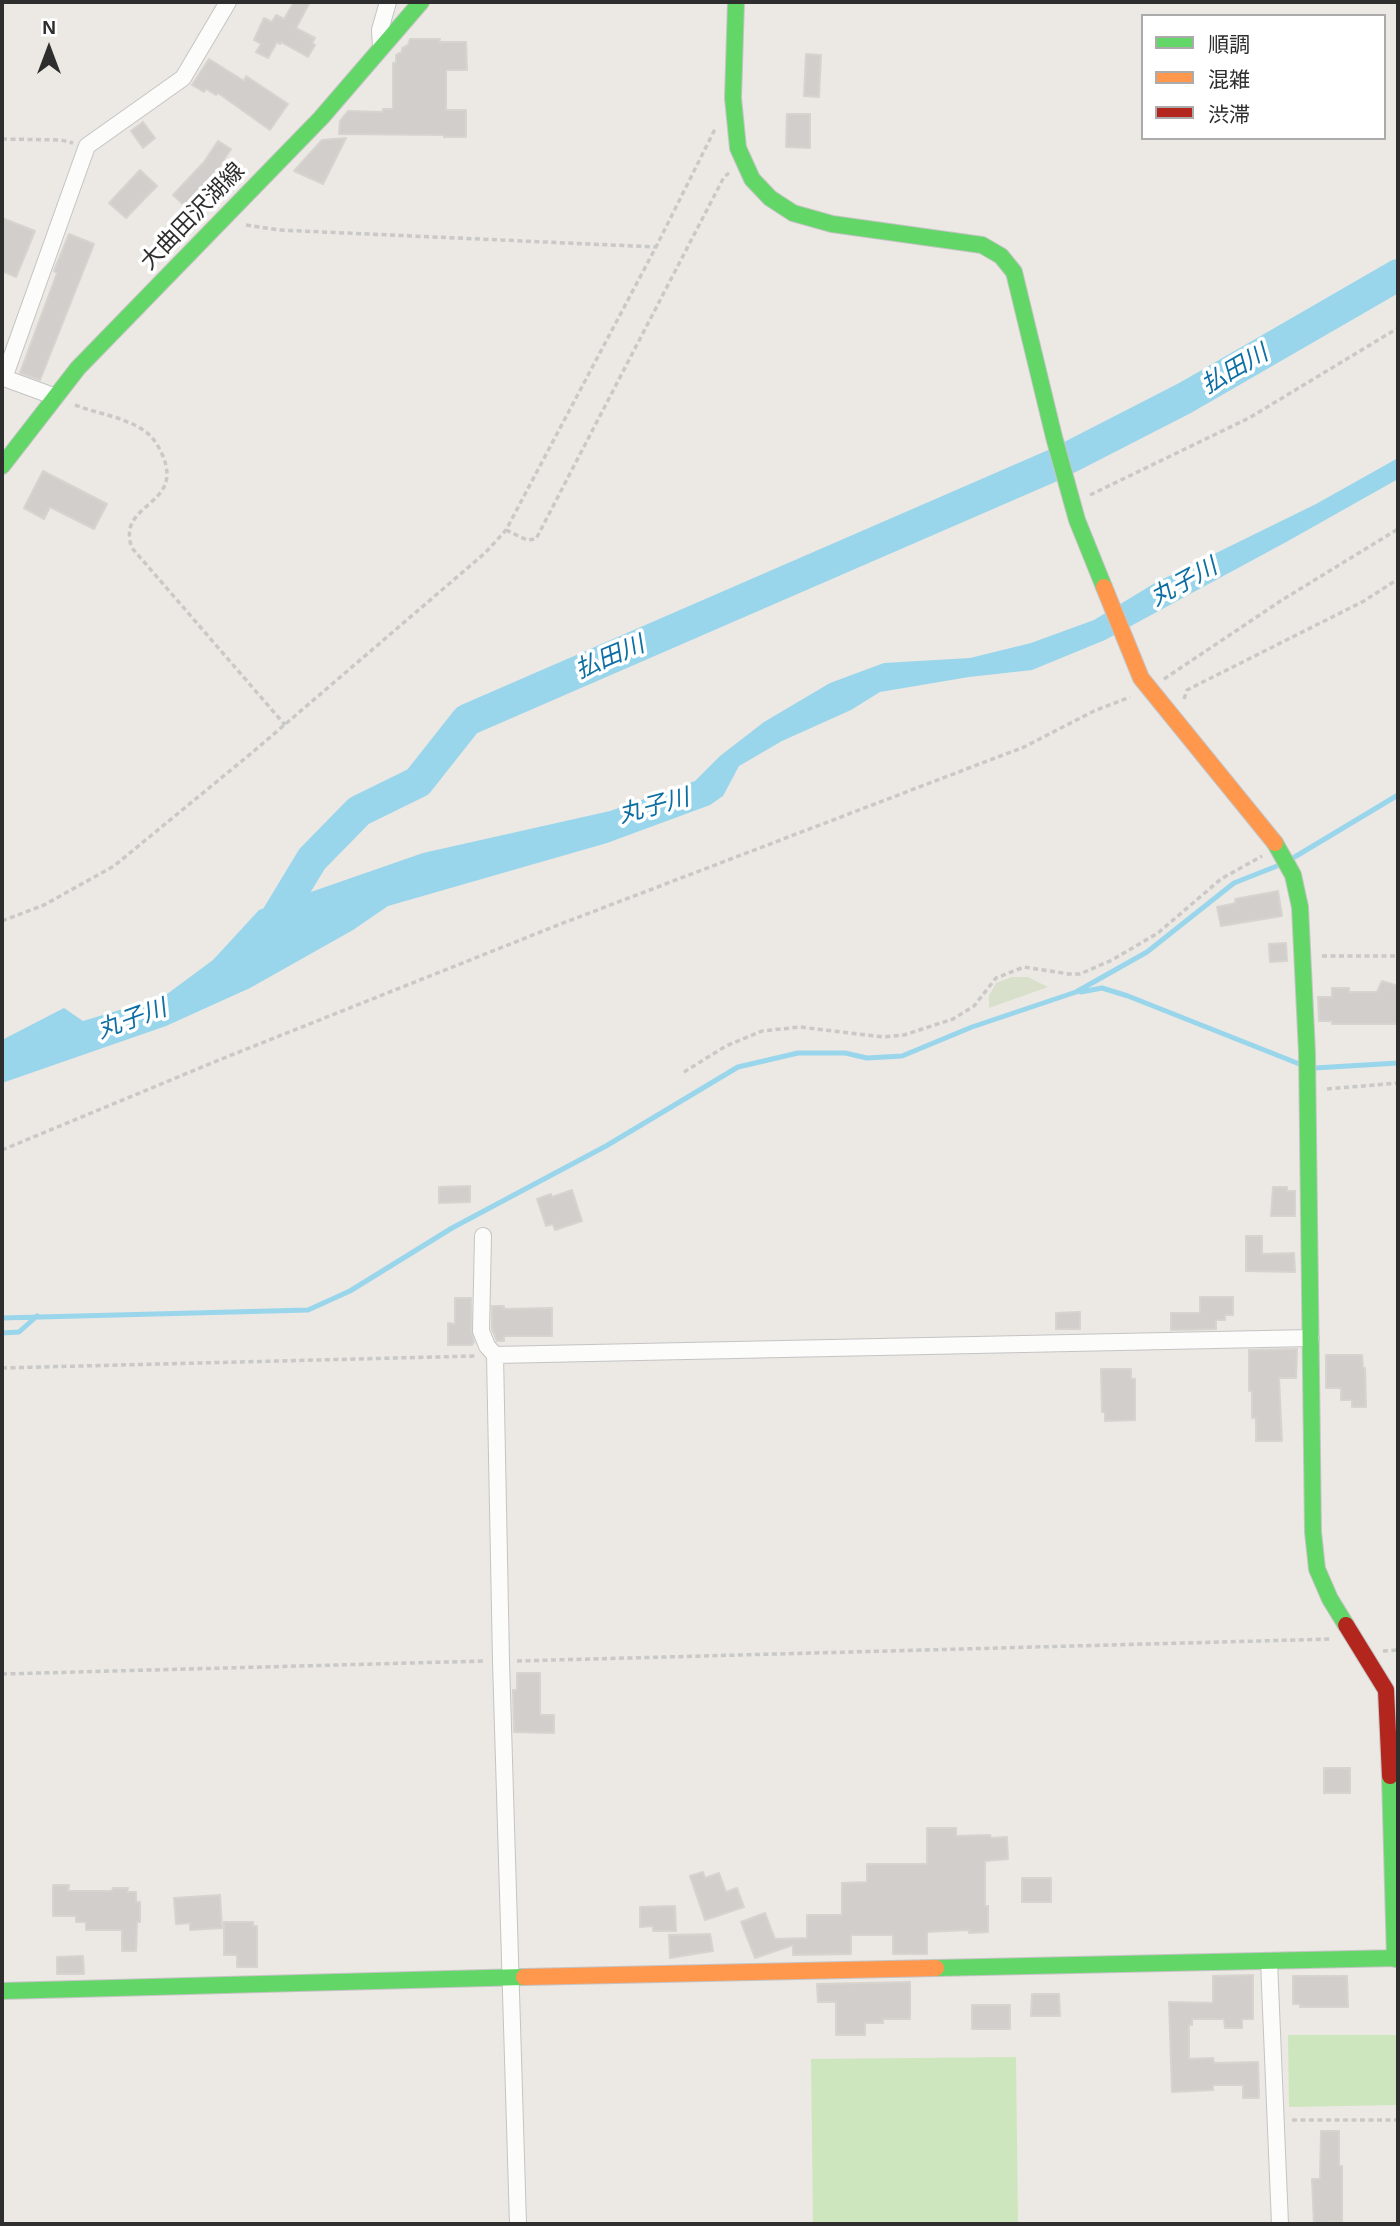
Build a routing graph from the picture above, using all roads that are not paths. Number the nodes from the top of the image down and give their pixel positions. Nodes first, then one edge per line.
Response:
1 (228, 2) edge
2 (390, 2) edge
3 (421, 2) edge
4 (736, 2) edge
5 (407, 17) junction
6 (382, 47) junction
7 (3, 377) edge
8 (56, 397) junction
9 (2, 466) edge
10 (483, 1236) dead end
11 (1311, 1338) junction
12 (495, 1355) junction
13 (1397, 1959) edge
14 (1269, 1961) junction
15 (512, 1977) junction
16 (2, 1991) edge
17 (518, 2224) edge
18 (1280, 2224) edge

1 - 7 street
2 - 5 street
2 - 6 street
3 - 5 street, 大曲田沢湖線
4 - 11 street
5 - 6 street, 大曲田沢湖線
6 - 8 street, 大曲田沢湖線
7 - 8 street
8 - 9 street, 大曲田沢湖線
10 - 12 street
11 - 12 street
11 - 13 street
12 - 15 street
13 - 14 street
14 - 15 street
14 - 18 street
15 - 16 street
15 - 17 street

